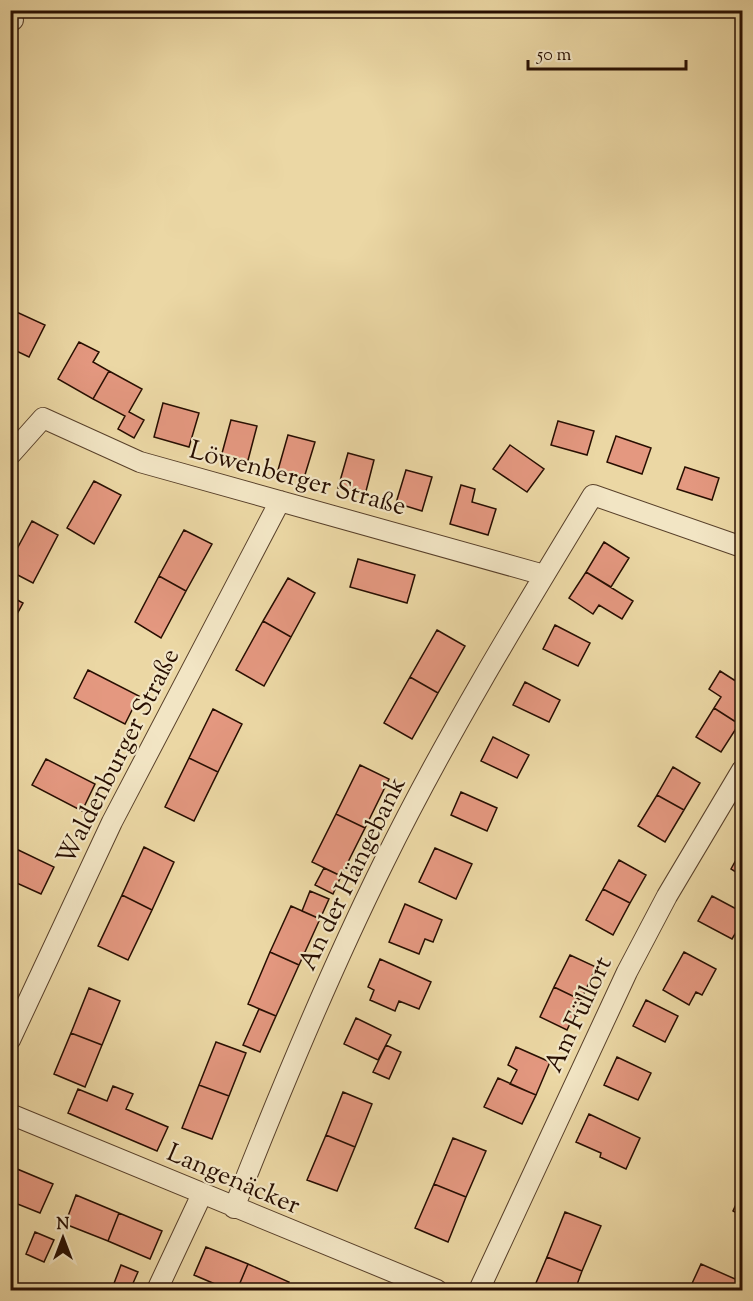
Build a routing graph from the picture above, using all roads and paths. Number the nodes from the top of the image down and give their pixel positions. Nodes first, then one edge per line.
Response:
1 (10, 455) edge
2 (280, 501) junction
3 (742, 547) edge
4 (544, 575) junction
5 (742, 770) edge
6 (10, 1040) edge
7 (10, 1114) edge
8 (202, 1194) junction
9 (234, 1208) junction
10 (157, 1290) edge
11 (437, 1290) edge
12 (479, 1290) edge

1 - 2 street, Löwenberger Straße
2 - 4 street, Löwenberger Straße
2 - 6 street, Waldenburger Straße
3 - 4 street, An der Hängebank
4 - 9 street, An der Hängebank
5 - 12 street, Am Füllort
7 - 8 street, Langenäcker
8 - 9 street, Langenäcker
8 - 10 street
9 - 11 street, Langenäcker

